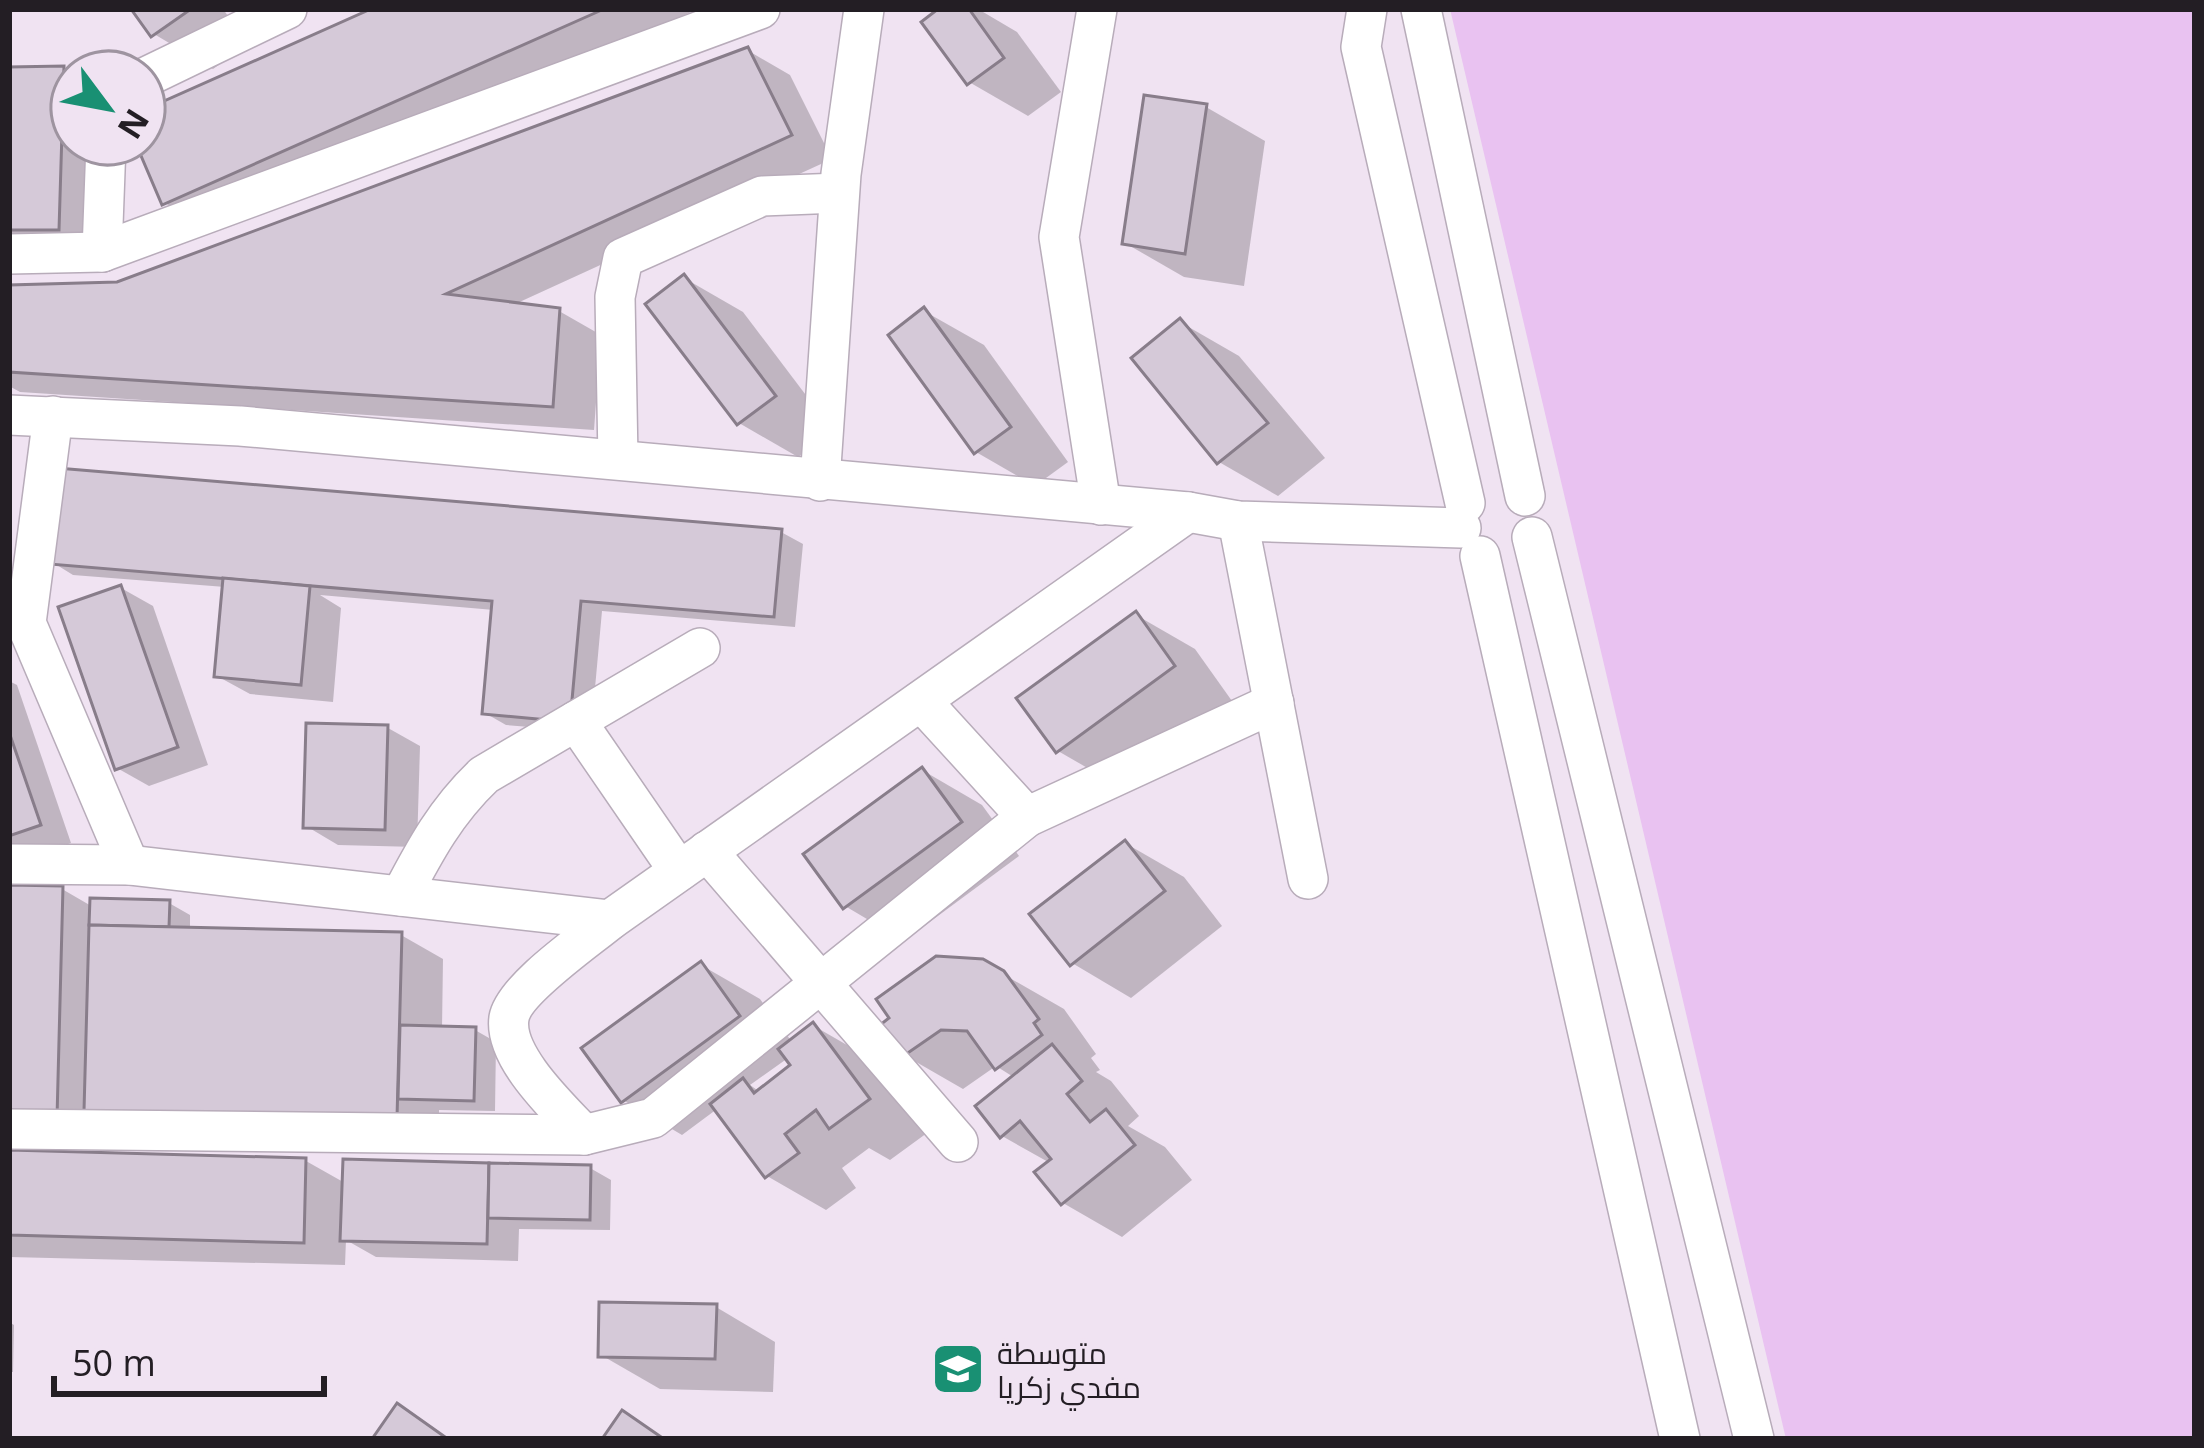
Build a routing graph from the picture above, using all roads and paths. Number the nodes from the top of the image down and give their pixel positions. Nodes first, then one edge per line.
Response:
1 (760, 9) edge
2 (865, 9) edge
3 (1097, 9) edge
4 (1367, 9) edge
5 (1421, 9) edge
6 (265, 14) edge
7 (168, 65) edge
8 (105, 168) edge
9 (839, 193) junction
10 (102, 252) junction
11 (9, 254) edge
12 (9, 415) edge
13 (53, 416) junction
14 (618, 458) junction
15 (820, 481) junction
16 (1525, 496) junction
17 (1100, 505) junction
18 (1188, 512) junction
19 (1238, 521) junction
20 (1469, 529) junction
21 (1532, 537) junction
22 (700, 647) dead end
23 (921, 701) junction
24 (1274, 704) junction
25 (576, 721) junction
26 (1027, 817) junction
27 (693, 861) junction
28 (9, 864) edge
29 (128, 866) junction
30 (1308, 879) dead end
31 (401, 896) junction
32 (610, 920) junction
33 (819, 982) junction
34 (9, 1129) edge
35 (584, 1135) junction
36 (958, 1142) dead end
37 (1680, 1439) edge
38 (1754, 1439) edge

1 - 10 street
2 - 9 street
3 - 17 street
4 - 20 street
5 - 16 street
6 - 7 street
8 - 10 street
9 - 14 street
9 - 15 street
10 - 11 street
12 - 13 street
13 - 14 street
13 - 29 street
14 - 15 street
15 - 17 street
16 - 20 street
16 - 21 street
17 - 18 street
18 - 19 street
18 - 23 street
19 - 20 street
19 - 24 street
20 - 21 street
20 - 37 street
21 - 38 street
22 - 25 street
23 - 26 street
23 - 27 street
24 - 26 street
24 - 30 street
25 - 27 street
25 - 31 street
26 - 33 street
27 - 32 street
27 - 33 street
28 - 29 street
29 - 31 street
31 - 32 street
32 - 35 street
33 - 35 street
33 - 36 street
34 - 35 street

